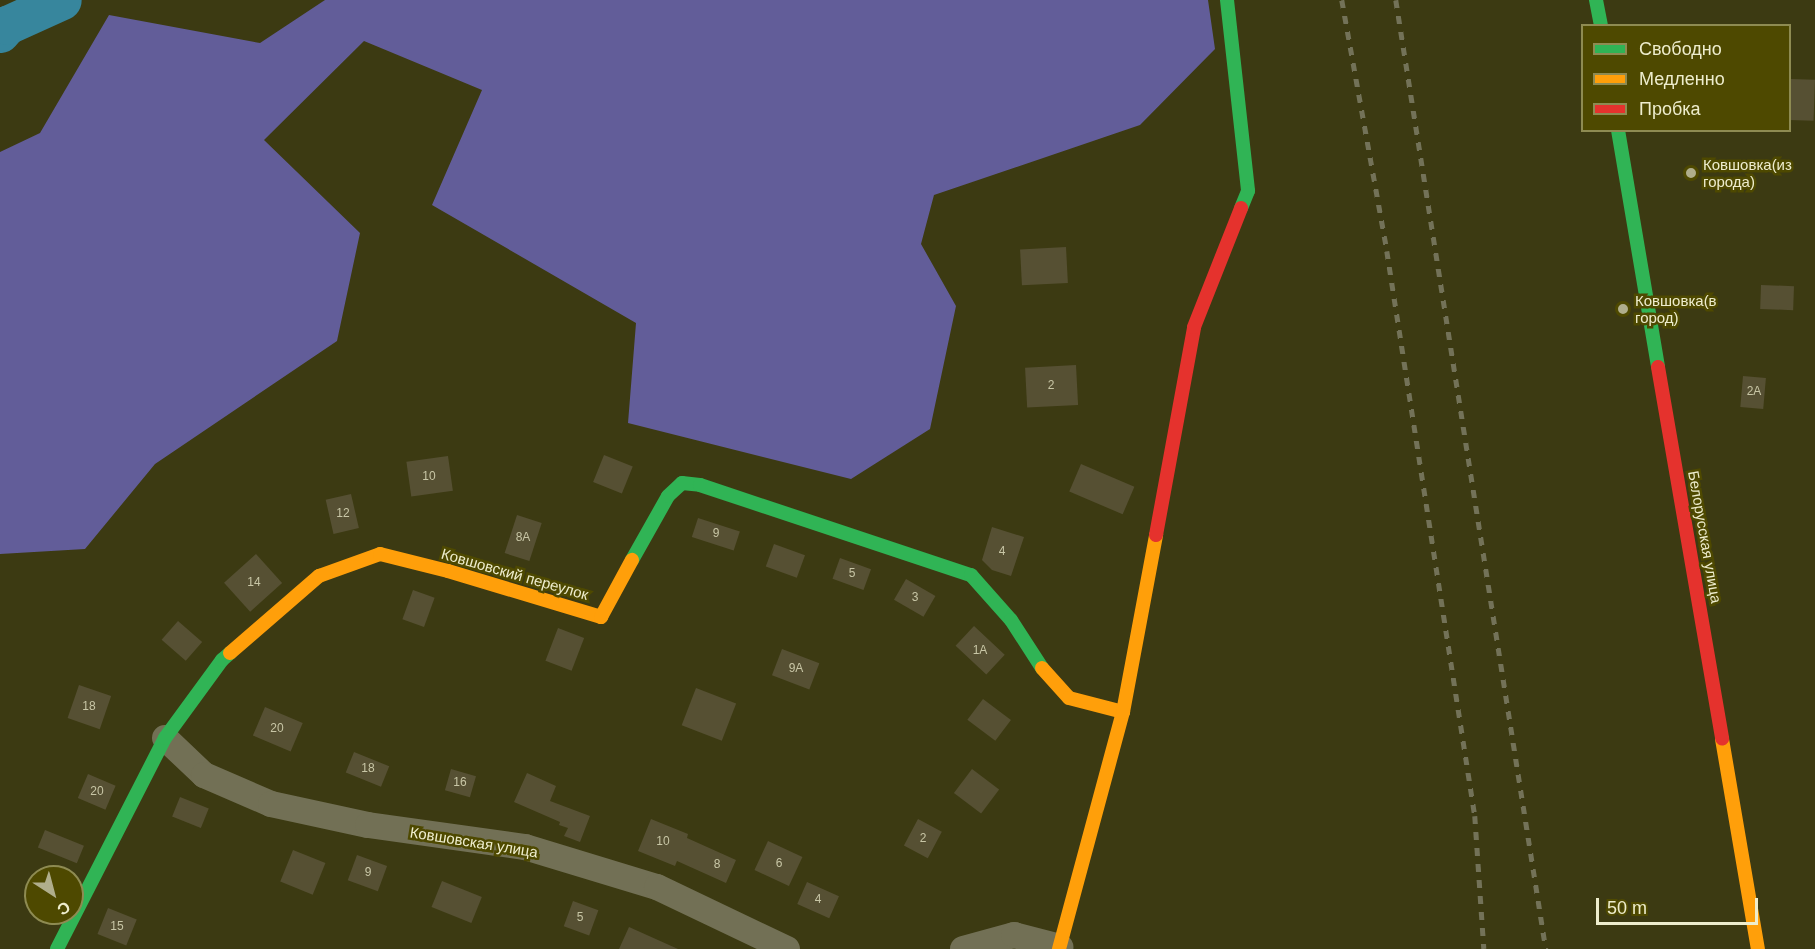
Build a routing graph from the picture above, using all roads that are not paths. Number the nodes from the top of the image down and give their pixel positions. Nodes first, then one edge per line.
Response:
1 (1227, 0) edge
2 (1596, 0) edge
3 (1601, 24) edge
4 (1618, 132) edge
5 (1123, 712) junction
6 (165, 738) junction
7 (1059, 948) edge
8 (57, 949) edge
9 (787, 949) edge
10 (963, 949) edge
11 (1758, 949) edge

1 - 5 street
2 - 3 street
4 - 11 street, Белорусская улица
5 - 6 street, Ковшовский переулок
5 - 7 street
6 - 8 street, Ковшовский переулок
6 - 9 street, Ковшовская улица
7 - 10 street

